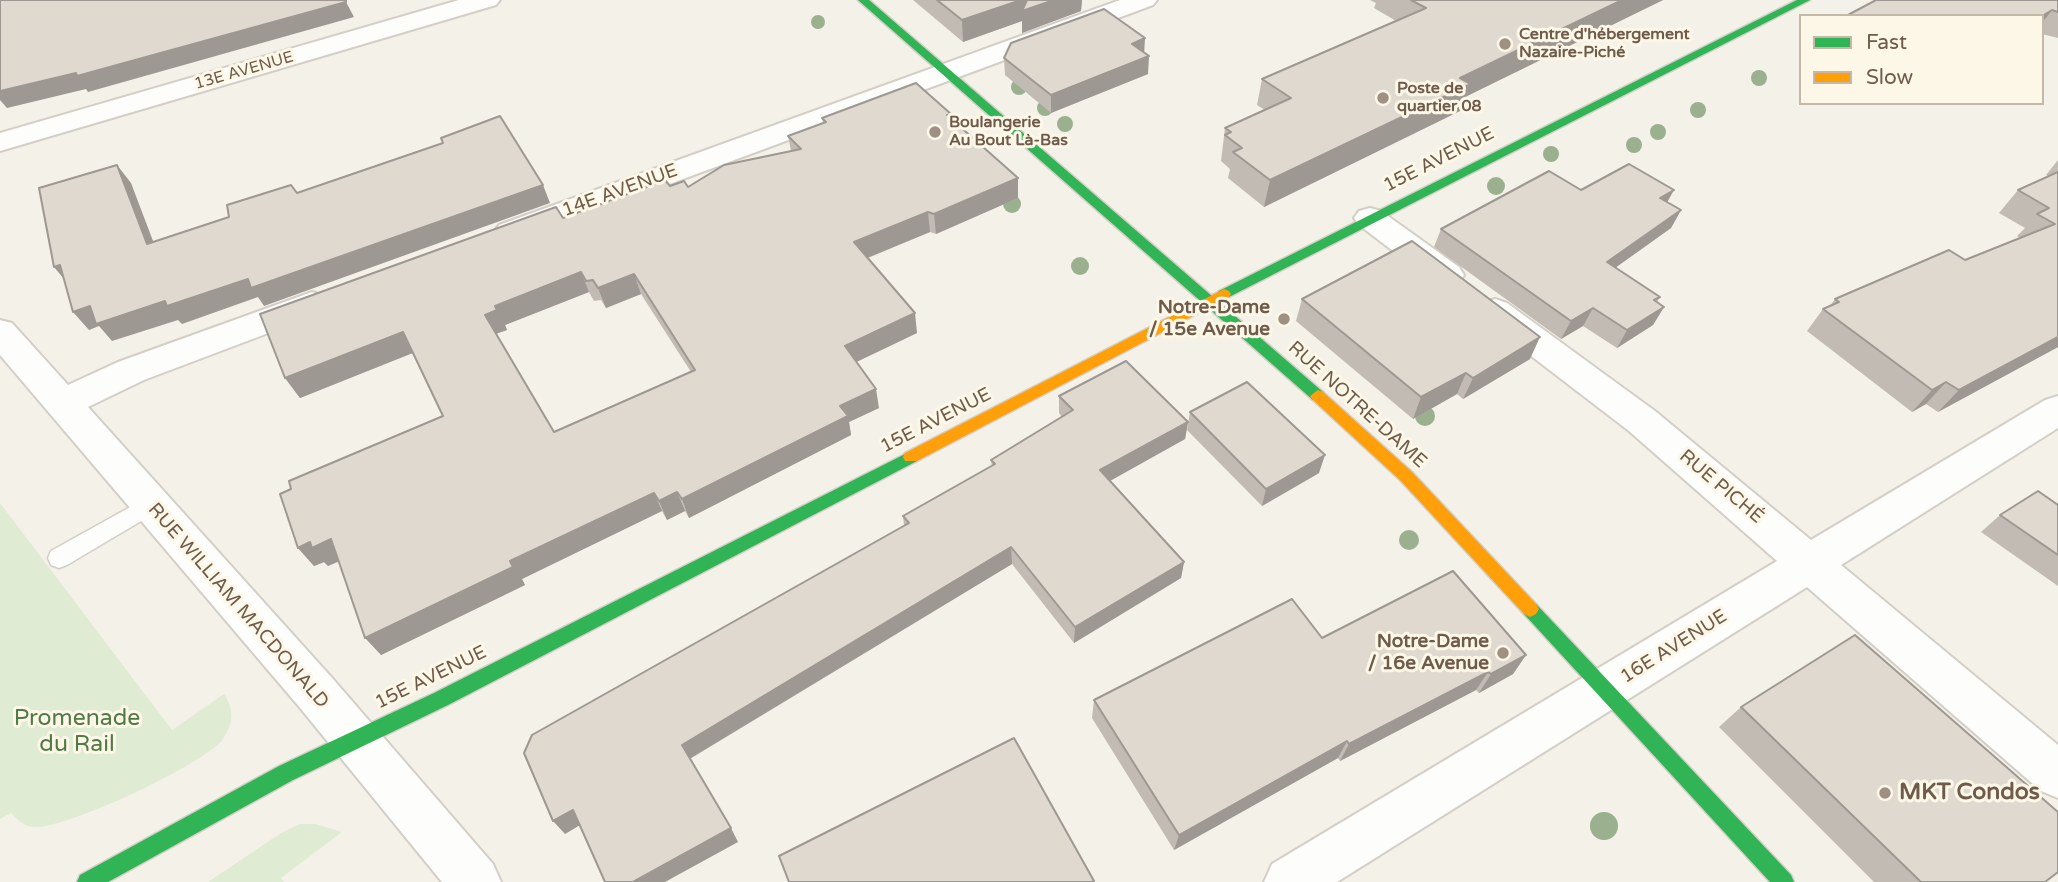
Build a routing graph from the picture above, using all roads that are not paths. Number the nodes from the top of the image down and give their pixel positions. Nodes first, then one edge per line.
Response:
1 (487, 0) edge
2 (863, 0) edge
3 (1144, 0) edge
4 (1805, 0) edge
5 (946, 72) junction
6 (0, 142) edge
7 (1370, 218) junction
8 (482, 242) edge
9 (339, 294) edge
10 (1211, 302) junction
11 (0, 332) edge
12 (61, 404) junction
13 (2058, 410) edge
14 (150, 505) junction
15 (59, 558) dead end
16 (1811, 562) junction
17 (1605, 690) junction
18 (353, 739) junction
19 (2058, 775) edge
20 (87, 882) edge
21 (475, 882) edge
22 (1290, 882) edge
23 (1784, 882) edge

1 - 6 street, 13E AVENUE
2 - 5 street, RUE NOTRE-DAME
3 - 5 street, 14E AVENUE
4 - 7 street, 15E AVENUE
5 - 8 street, 14E AVENUE
5 - 10 street, RUE NOTRE-DAME
7 - 10 street, 15E AVENUE
7 - 16 street, RUE PICHÉ
9 - 12 street
10 - 17 street, RUE NOTRE-DAME
10 - 18 street, 15E AVENUE
11 - 12 street, RUE WILLIAM MACDONALD
12 - 14 street, RUE WILLIAM MACDONALD
13 - 16 street, 16E AVENUE
14 - 15 lane
14 - 18 street, RUE WILLIAM MACDONALD
16 - 17 street, 16E AVENUE
16 - 19 street, RUE PICHÉ
17 - 22 street, 16E AVENUE
17 - 23 street, RUE NOTRE-DAME
18 - 20 street, 15E AVENUE
18 - 21 street, RUE WILLIAM MACDONALD

